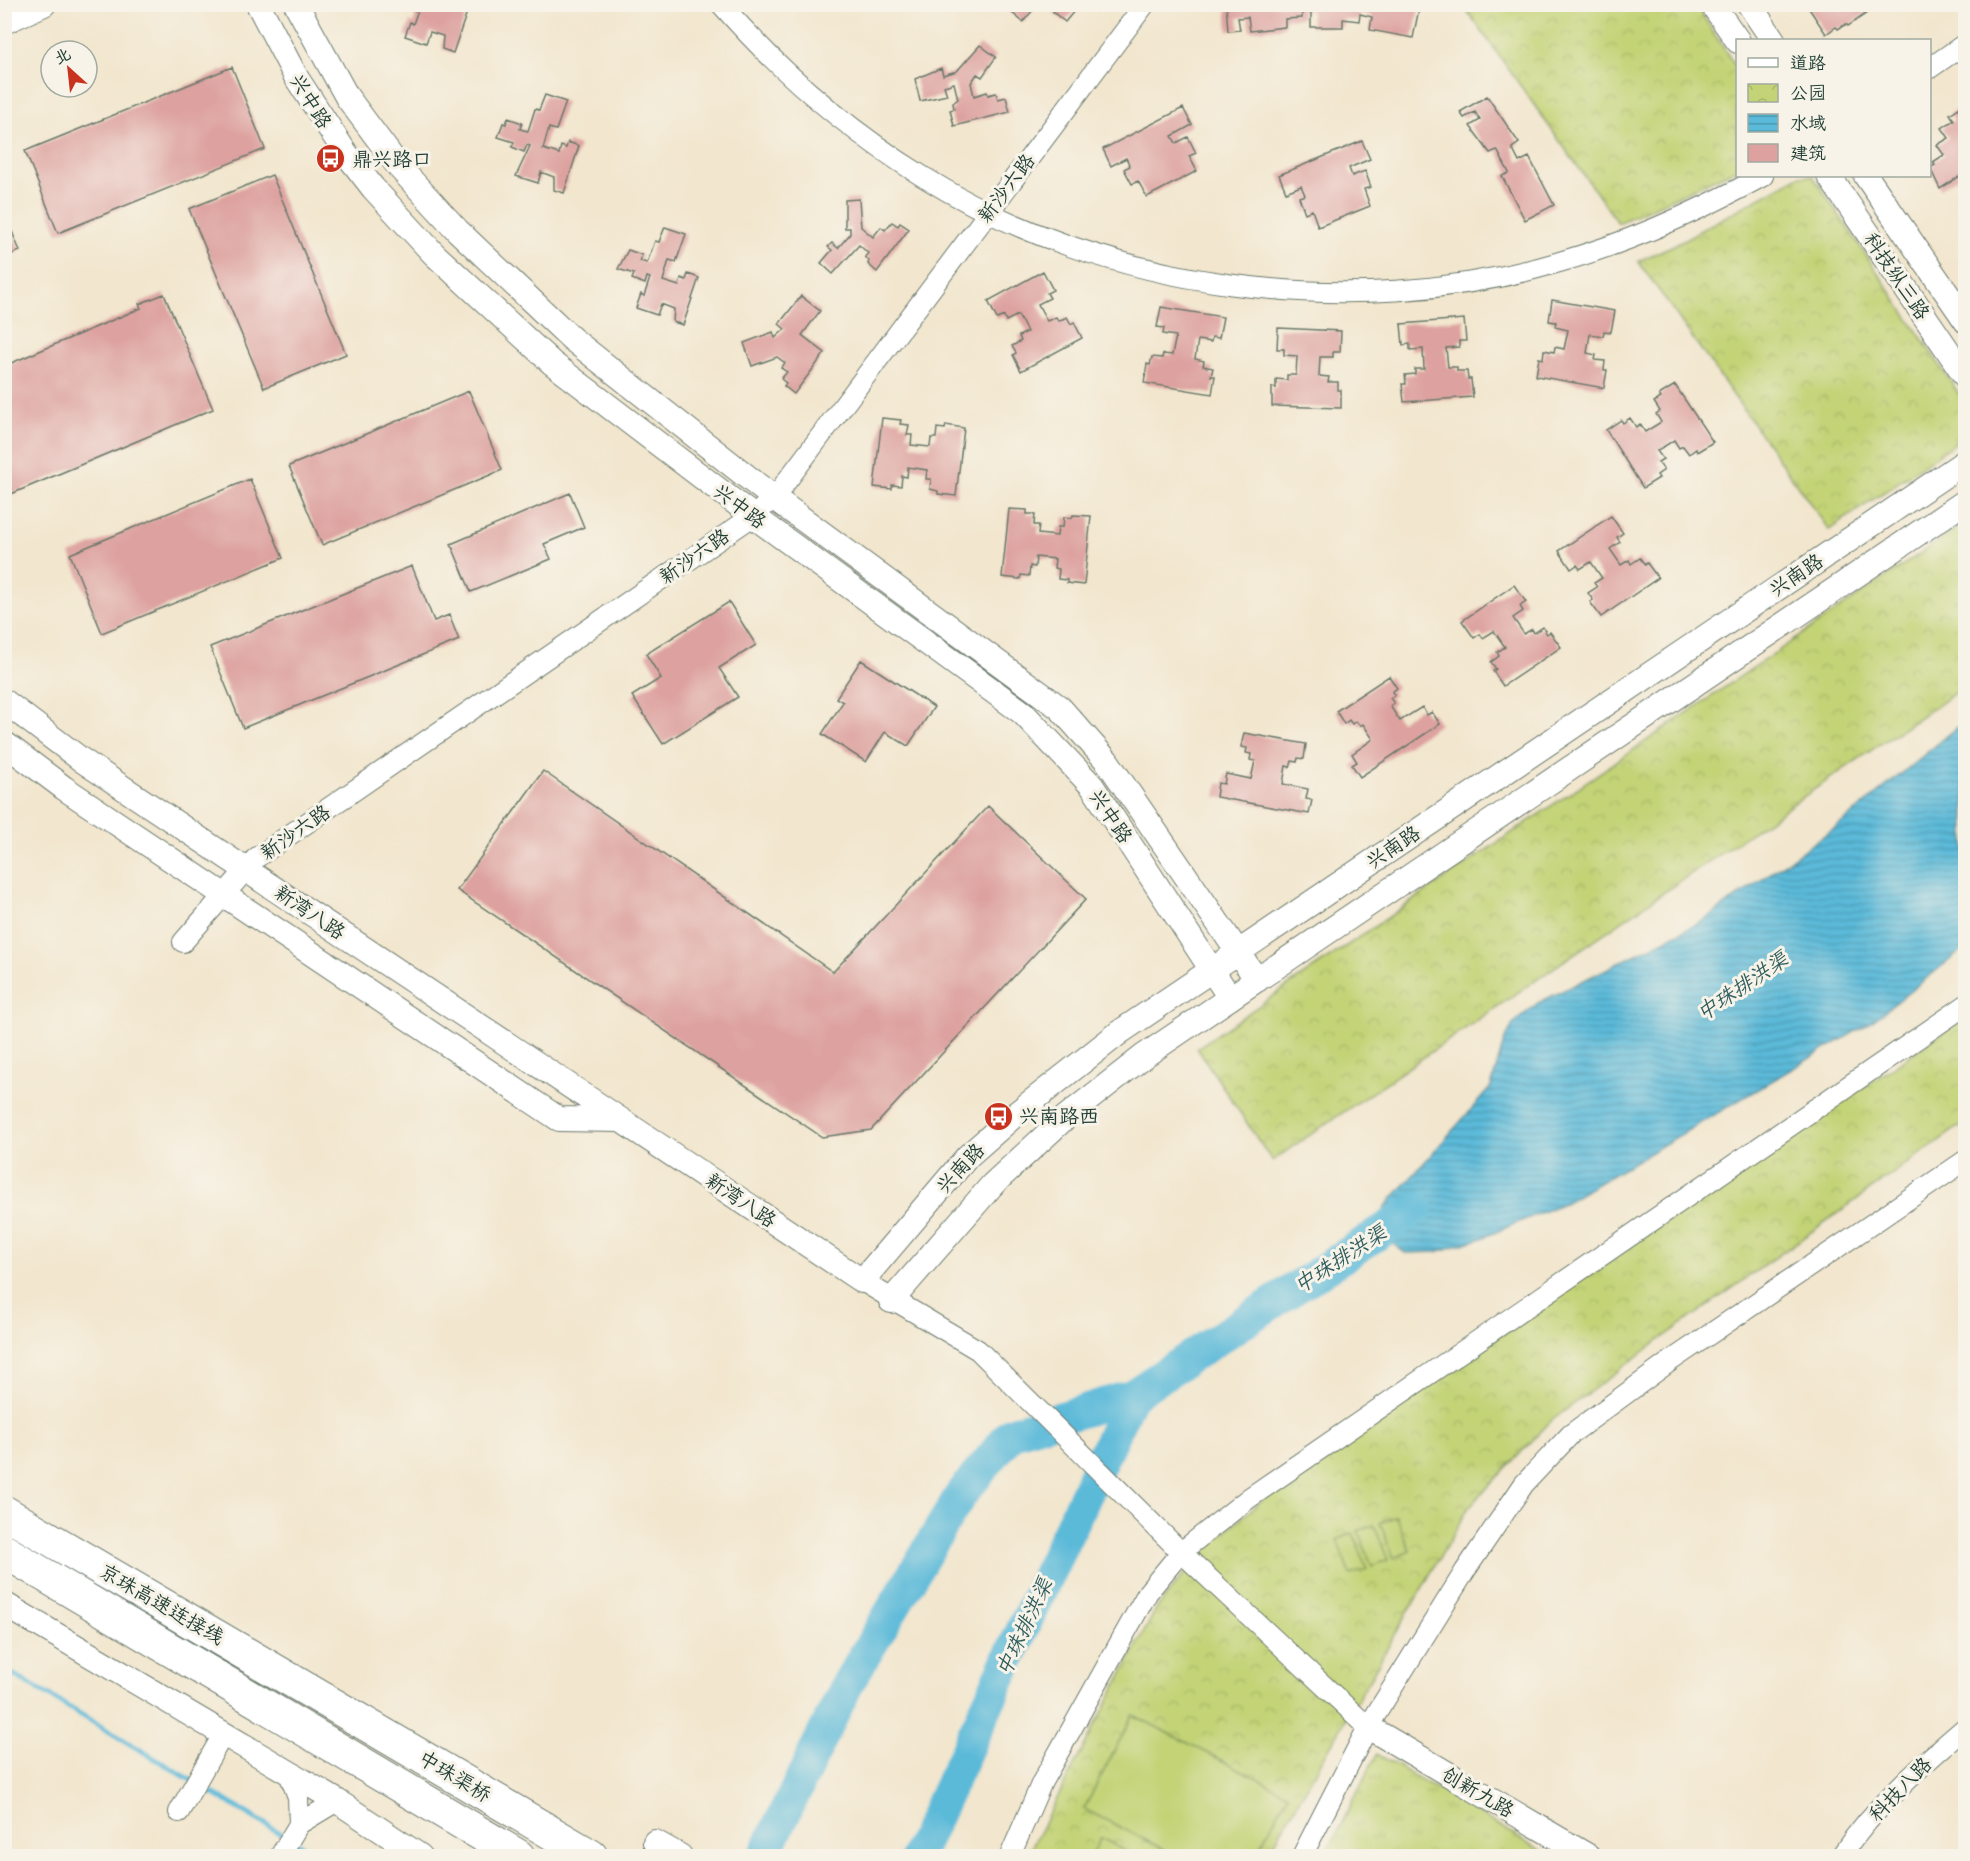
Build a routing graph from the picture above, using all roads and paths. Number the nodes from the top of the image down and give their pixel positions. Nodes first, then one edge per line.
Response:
1 (44, 4) edge
2 (258, 4) edge
3 (296, 4) edge
4 (721, 4) edge
5 (1145, 4) edge
6 (1712, 4) edge
7 (1749, 4) edge
8 (4, 22) edge
9 (1772, 39) edge
10 (1736, 40) edge
11 (1965, 42) edge
12 (1931, 67) edge
13 (1761, 177) edge
14 (1830, 177) edge
15 (1867, 177) edge
16 (988, 212) junction
17 (1965, 321) edge
18 (1965, 377) edge
19 (1965, 461) edge
20 (774, 498) junction
21 (1965, 501) edge
22 (753, 516) junction
23 (4, 701) edge
24 (4, 744) edge
25 (246, 869) junction
26 (224, 895) junction
27 (183, 942) dead end
28 (1238, 952) junction
29 (1212, 970) junction
30 (1257, 980) junction
31 (1230, 998) junction
32 (1965, 1005) edge
33 (620, 1120) junction
34 (1965, 1160) edge
35 (862, 1281) junction
36 (891, 1301) junction
37 (4, 1512) edge
38 (4, 1551) edge
39 (1181, 1552) junction
40 (4, 1604) edge
41 (319, 1696) joint
42 (298, 1727) joint
43 (1368, 1727) junction
44 (1965, 1728) edge
45 (224, 1733) junction
46 (288, 1771) junction
47 (337, 1801) junction
48 (179, 1812) dead end
49 (299, 1824) junction
50 (655, 1842) dead end
51 (280, 1857) edge
52 (420, 1857) edge
53 (518, 1857) edge
54 (591, 1857) edge
55 (680, 1857) edge
56 (1010, 1857) edge
57 (1302, 1857) edge
58 (1588, 1857) edge
59 (1841, 1857) edge

1 - 8 street
2 - 22 street, 兴中路
3 - 20 street, 兴中路
4 - 16 street
5 - 16 street, 新沙六路
6 - 10 street
7 - 9 street
11 - 12 street
13 - 16 street
14 - 18 street, 科技纵三路
15 - 17 street, 科技纵三路
16 - 20 street, 新沙六路
19 - 28 street, 兴南路
20 - 22 street, 新沙六路
20 - 28 street, 兴中路
21 - 30 street, 兴南路
22 - 25 street, 新沙六路
22 - 29 street, 兴中路
23 - 25 street, 新湾八路
24 - 26 street, 新湾八路
25 - 26 street, 新沙六路
25 - 33 street, 新湾八路
26 - 27 street, 新沙六路
26 - 33 street, 新湾八路
28 - 29 street, 兴南路
28 - 30 street, 兴中路
29 - 31 street, 兴中路
29 - 35 street, 兴南路
30 - 31 street, 兴南路
31 - 36 street, 兴南路
32 - 39 street
33 - 35 street, 新湾八路
34 - 43 street
35 - 36 street
36 - 39 street
37 - 41 highway, 京珠高速连接线
38 - 42 highway, 京珠高速连接线
39 - 43 street
39 - 56 street
40 - 45 street
41 - 54 highway, 中珠渠桥
42 - 53 highway, 中珠渠桥
43 - 57 street
43 - 58 street, 创新九路
44 - 59 street, 科技八路
45 - 46 street
45 - 48 street
46 - 47 street
46 - 49 street
47 - 49 street
47 - 52 street
49 - 51 street
50 - 55 street

